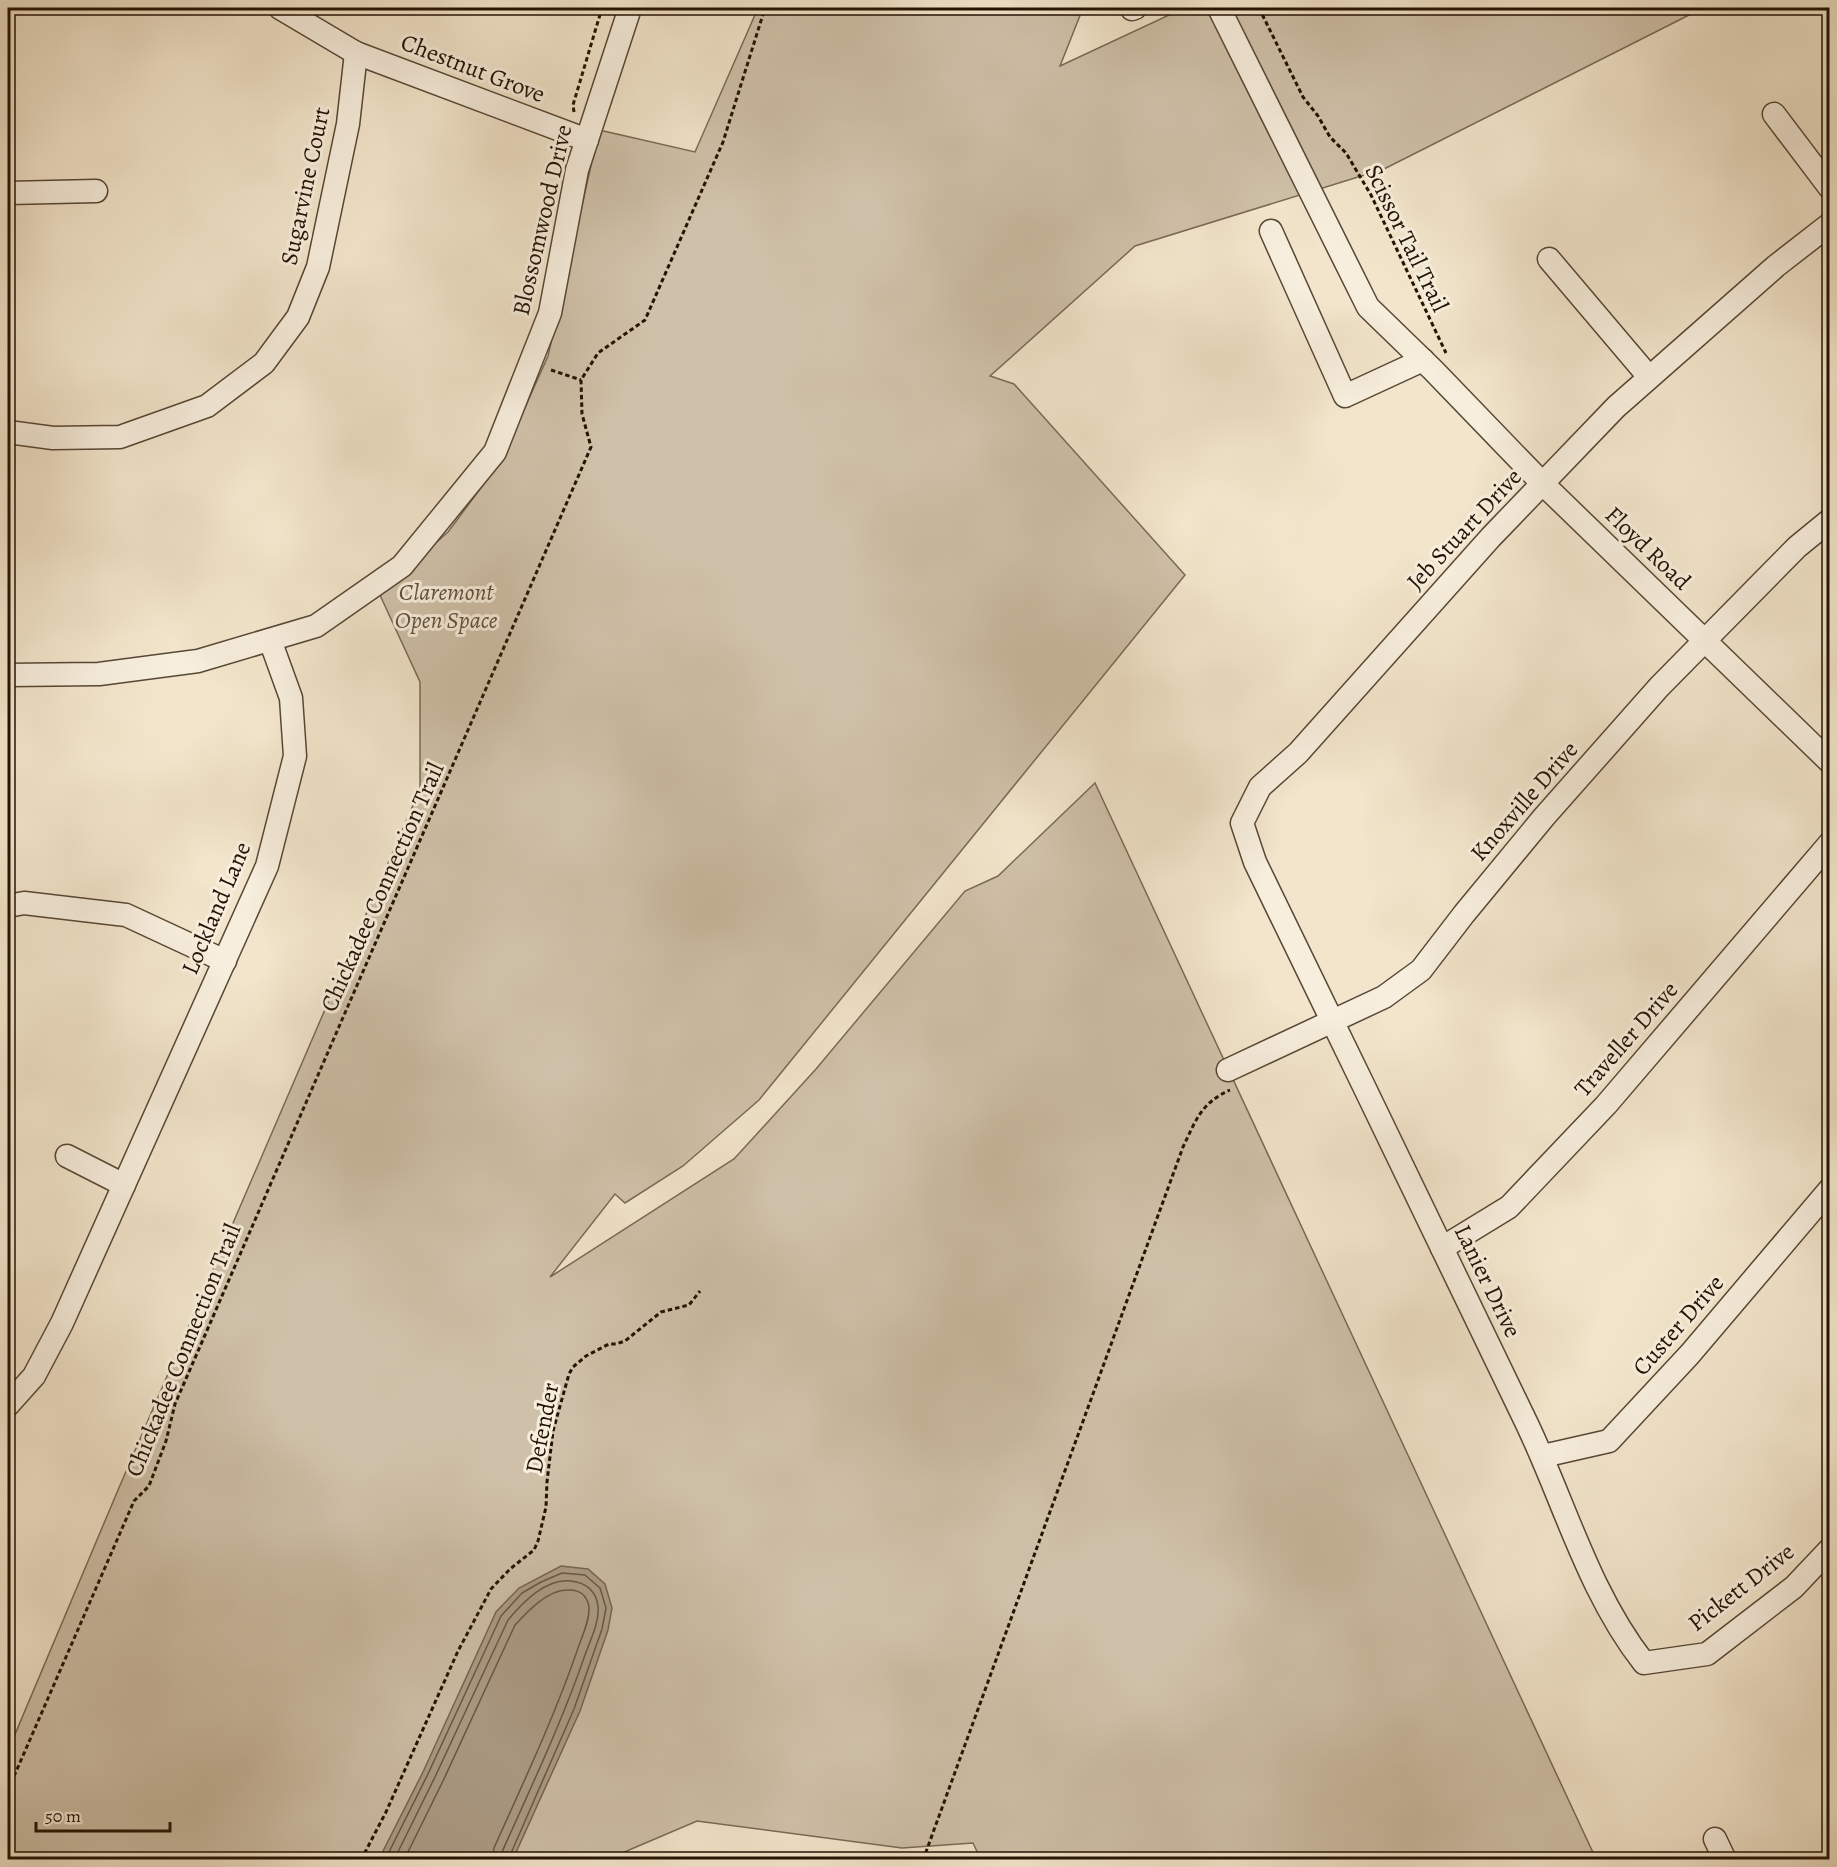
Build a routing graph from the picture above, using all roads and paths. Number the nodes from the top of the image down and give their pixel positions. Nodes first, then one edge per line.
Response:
1 (280, 8) edge
2 (602, 8) edge
3 (630, 8) edge
4 (765, 8) edge
5 (1220, 8) edge
6 (1259, 8) edge
7 (356, 53) junction
8 (1774, 114) dead end
9 (577, 136) junction
10 (1830, 188) edge
11 (96, 191) dead end
12 (8, 193) edge
13 (1830, 224) edge
14 (1270, 231) dead end
15 (1550, 259) dead end
16 (1435, 363) junction
17 (550, 370) dead end
18 (1649, 377) junction
19 (581, 380) junction
20 (8, 432) edge
21 (1542, 483) junction
22 (1830, 520) edge
23 (270, 640) junction
24 (1705, 641) junction
25 (8, 675) edge
26 (1830, 762) edge
27 (1830, 843) edge
28 (8, 906) edge
29 (1284, 921) joint
30 (225, 961) junction
31 (1332, 1021) junction
32 (1232, 1079) joint
33 (67, 1156) dead end
34 (124, 1185) junction
35 (1830, 1190) edge
36 (1442, 1248) junction
37 (700, 1291) dead end
38 (8, 1405) edge
39 (1543, 1456) junction
40 (1830, 1549) edge
41 (1644, 1663) joint
42 (8, 1790) edge
43 (1715, 1839) dead end
44 (361, 1860) edge
45 (923, 1860) edge
46 (1725, 1860) edge

1 - 7 street, Chestnut Grove
2 - 9 path
3 - 9 street, Blossomwood Drive
4 - 19 path
5 - 16 street, Floyd Road
6 - 16 path, Scissor Tail Trail
7 - 9 street, Chestnut Grove
7 - 20 street, Sugarvine Court
8 - 10 street
9 - 23 street, Blossomwood Drive
11 - 12 street
13 - 18 street, Jeb Stuart Drive
14 - 16 street
15 - 18 street
16 - 21 street, Floyd Road
17 - 19 path
18 - 21 street, Jeb Stuart Drive
19 - 42 path, Chickadee Connection Trail
21 - 24 street, Floyd Road
21 - 29 street, Jeb Stuart Drive
22 - 24 street, Knoxville Drive
23 - 25 street, Blossomwood Drive
23 - 30 street, Lockland Lane
24 - 26 street, Floyd Road
24 - 31 street, Knoxville Drive
27 - 36 street, Traveller Drive
28 - 30 street
29 - 31 street, Lanier Drive
30 - 34 street, Lockland Lane
31 - 32 street, Knoxville Drive
31 - 36 street, Lanier Drive
32 - 45 path
33 - 34 street
34 - 38 street, Lockland Lane
35 - 39 street, Custer Drive
36 - 39 street, Lanier Drive
37 - 44 path, Defender
39 - 41 street, Lanier Drive
40 - 41 street, Pickett Drive
43 - 46 street

